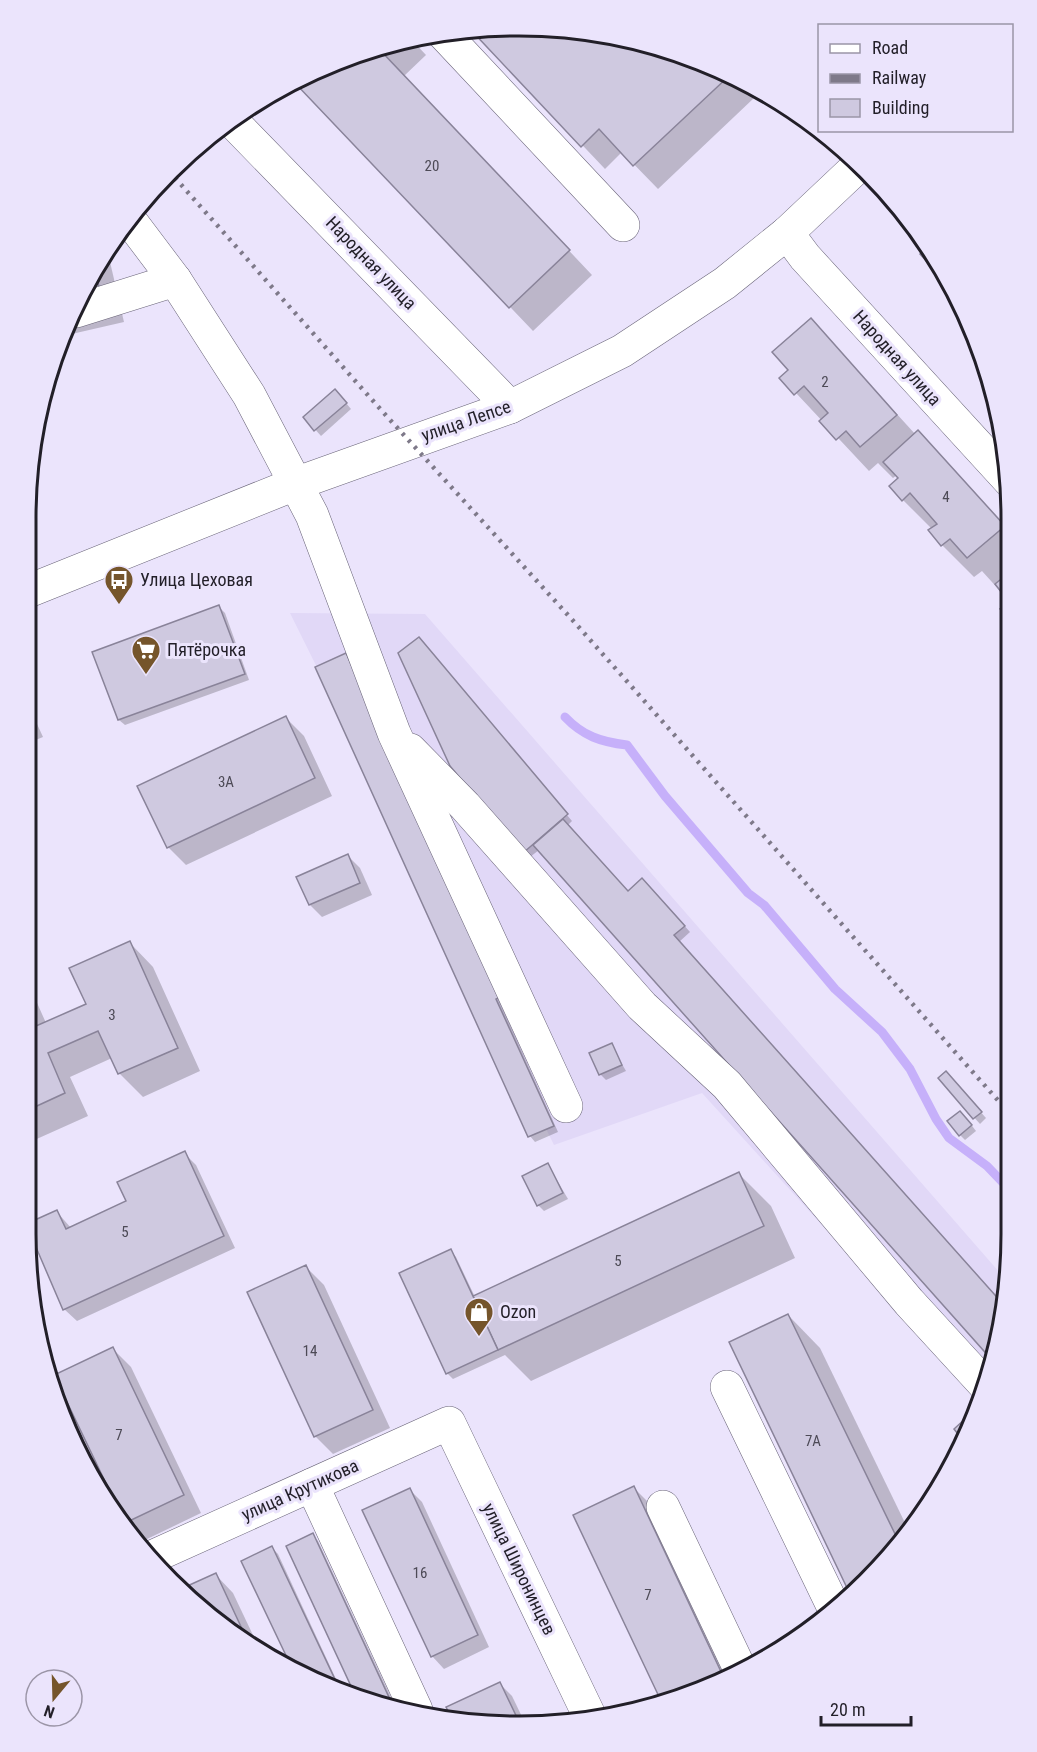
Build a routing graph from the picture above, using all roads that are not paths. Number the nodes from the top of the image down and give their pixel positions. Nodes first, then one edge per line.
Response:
1 (450, 41) edge
2 (237, 127) edge
3 (853, 171) edge
4 (623, 225) dead end
5 (135, 227) edge
6 (787, 233) junction
7 (176, 280) junction
8 (84, 308) edge
9 (510, 407) junction
10 (998, 468) edge
11 (296, 484) junction
12 (36, 588) edge
13 (394, 733) junction
14 (566, 1107) dead end
15 (979, 1377) edge
16 (727, 1387) dead end
17 (448, 1423) joint
18 (312, 1485) junction
19 (663, 1508) dead end
20 (158, 1554) edge
21 (831, 1601) edge
22 (737, 1663) edge
23 (413, 1705) edge
24 (587, 1711) edge

1 - 4 street
2 - 9 street, Народная улица
3 - 6 street, улица Лепсе
5 - 7 street
6 - 9 street, улица Лепсе
6 - 10 street, Народная улица
7 - 8 street
7 - 11 street
9 - 11 street, улица Лепсе
11 - 12 street, улица Лепсе
11 - 13 street
13 - 14 street
13 - 15 street
16 - 21 street
17 - 18 street, улица Крутикова
17 - 24 street, улица Широнинцев
18 - 20 street, улица Крутикова
18 - 23 street
19 - 22 street

